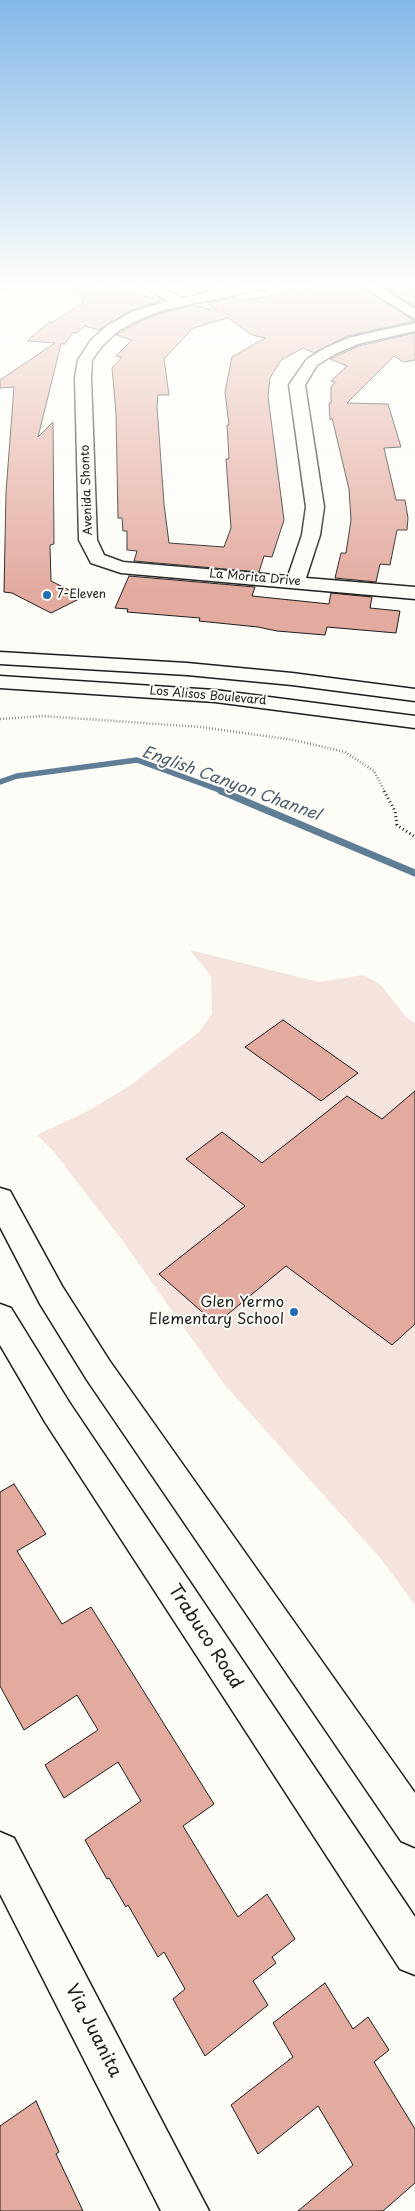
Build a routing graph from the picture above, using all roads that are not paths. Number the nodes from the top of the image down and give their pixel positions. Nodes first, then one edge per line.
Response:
1 (83, 386) edge
2 (297, 386) edge
3 (96, 559) joint
4 (296, 581) junction
5 (415, 593) edge
6 (0, 658) edge
7 (0, 682) edge
8 (415, 695) edge
9 (415, 722) edge
10 (0, 1198) edge
11 (0, 1317) edge
12 (415, 1827) edge
13 (0, 1852) edge
14 (415, 1954) edge
15 (186, 2211) edge

1 - 3 street, Avenida Shonto
2 - 4 street
3 - 4 street, La Morita Drive
4 - 5 street, La Morita Drive
6 - 8 street, Los Alisos Boulevard
7 - 9 street, Los Alisos Boulevard
10 - 12 street
11 - 14 street, Trabuco Road
13 - 15 street, Via Juanita

